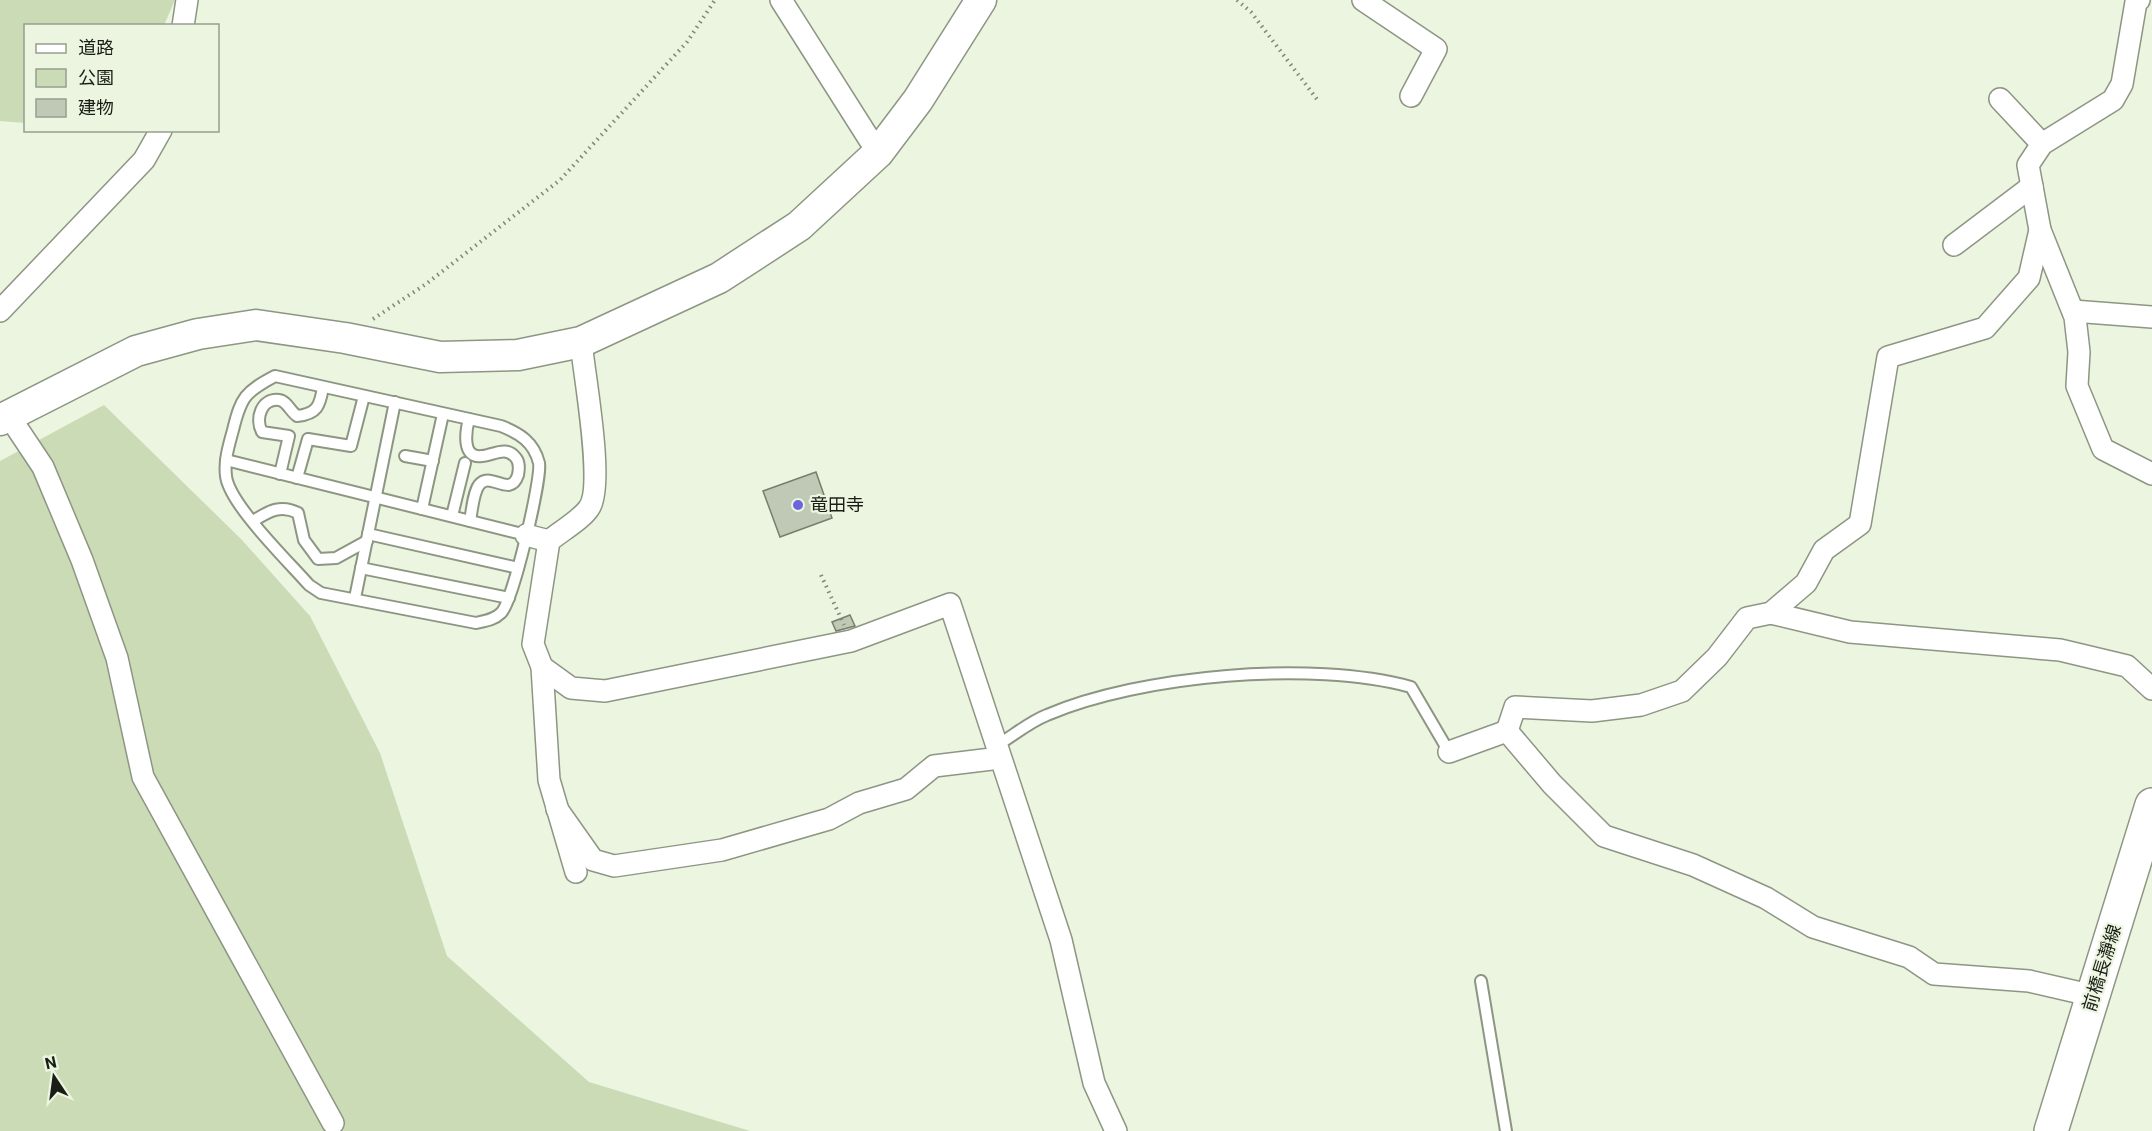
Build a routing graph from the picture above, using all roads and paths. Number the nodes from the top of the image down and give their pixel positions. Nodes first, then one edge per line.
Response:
1 (187, 0) edge
2 (715, 0) edge
3 (781, 0) edge
4 (981, 0) edge
5 (1237, 0) edge
6 (1363, 0) edge
7 (2136, 1) edge
8 (183, 24) edge
9 (1411, 96) dead end
10 (2000, 99) dead end
11 (1319, 102) dead end
12 (160, 132) edge
13 (2042, 144) junction
14 (878, 153) junction
15 (2032, 186) junction
16 (2040, 230) junction
17 (1954, 245) dead end
18 (0, 311) edge
19 (2073, 311) junction
20 (2152, 316) edge
21 (345, 338) junction
22 (581, 342) junction
23 (323, 387) junction
24 (364, 396) junction
25 (395, 402) junction
26 (443, 414) junction
27 (4, 418) edge
28 (469, 419) junction
29 (405, 456) dead end
30 (226, 460) junction
31 (433, 461) junction
32 (465, 463) dead end
33 (280, 474) junction
34 (2152, 474) edge
35 (297, 478) junction
36 (376, 498) junction
37 (422, 509) junction
38 (452, 516) junction
39 (253, 521) junction
40 (470, 521) junction
41 (526, 535) junction
42 (368, 538) junction
43 (549, 541) junction
44 (361, 568) junction
45 (518, 568) junction
46 (822, 575) dead end
47 (355, 598) junction
48 (509, 598) junction
49 (1771, 613) junction
50 (847, 632) dead end
51 (542, 667) junction
52 (2152, 689) edge
53 (1507, 731) junction
54 (998, 752) junction
55 (1449, 752) joint
56 (2152, 805) edge
57 (557, 809) junction
58 (576, 872) dead end
59 (1481, 981) dead end
60 (2094, 996) junction
61 (333, 1123) dead end
62 (1116, 1131) edge
63 (1506, 1131) edge
64 (2051, 1131) edge

1 - 8 street
2 - 21 path
3 - 14 street
4 - 14 street
5 - 11 path
6 - 9 street
7 - 13 street
10 - 13 street
12 - 18 street
13 - 15 street
14 - 22 street
15 - 16 street
15 - 17 street
16 - 19 street
16 - 49 street
19 - 20 street
19 - 34 street
21 - 22 street
21 - 27 street
22 - 43 street
23 - 24 lane
23 - 30 lane
23 - 33 lane
24 - 25 lane
24 - 35 lane
25 - 26 lane
25 - 36 lane
26 - 28 lane
26 - 31 lane
27 - 61 street
28 - 40 lane
28 - 41 lane
29 - 31 lane
30 - 33 lane
30 - 39 lane
31 - 37 lane
32 - 38 lane
33 - 35 lane
35 - 36 lane
36 - 37 lane
36 - 42 lane
37 - 38 lane
38 - 40 lane
39 - 42 lane
39 - 47 lane
40 - 41 lane
41 - 43 street
41 - 45 lane
42 - 44 lane
42 - 45 lane
43 - 51 street
44 - 47 lane
44 - 48 lane
45 - 48 lane
46 - 50 path
47 - 48 lane
49 - 52 street
49 - 53 street
51 - 54 street
51 - 57 street
53 - 55 street
53 - 60 street
54 - 55 lane
54 - 57 street
54 - 62 street
56 - 60 main road, 前橋長瀞線
57 - 58 street
59 - 63 lane
60 - 64 main road, 前橋長瀞線

